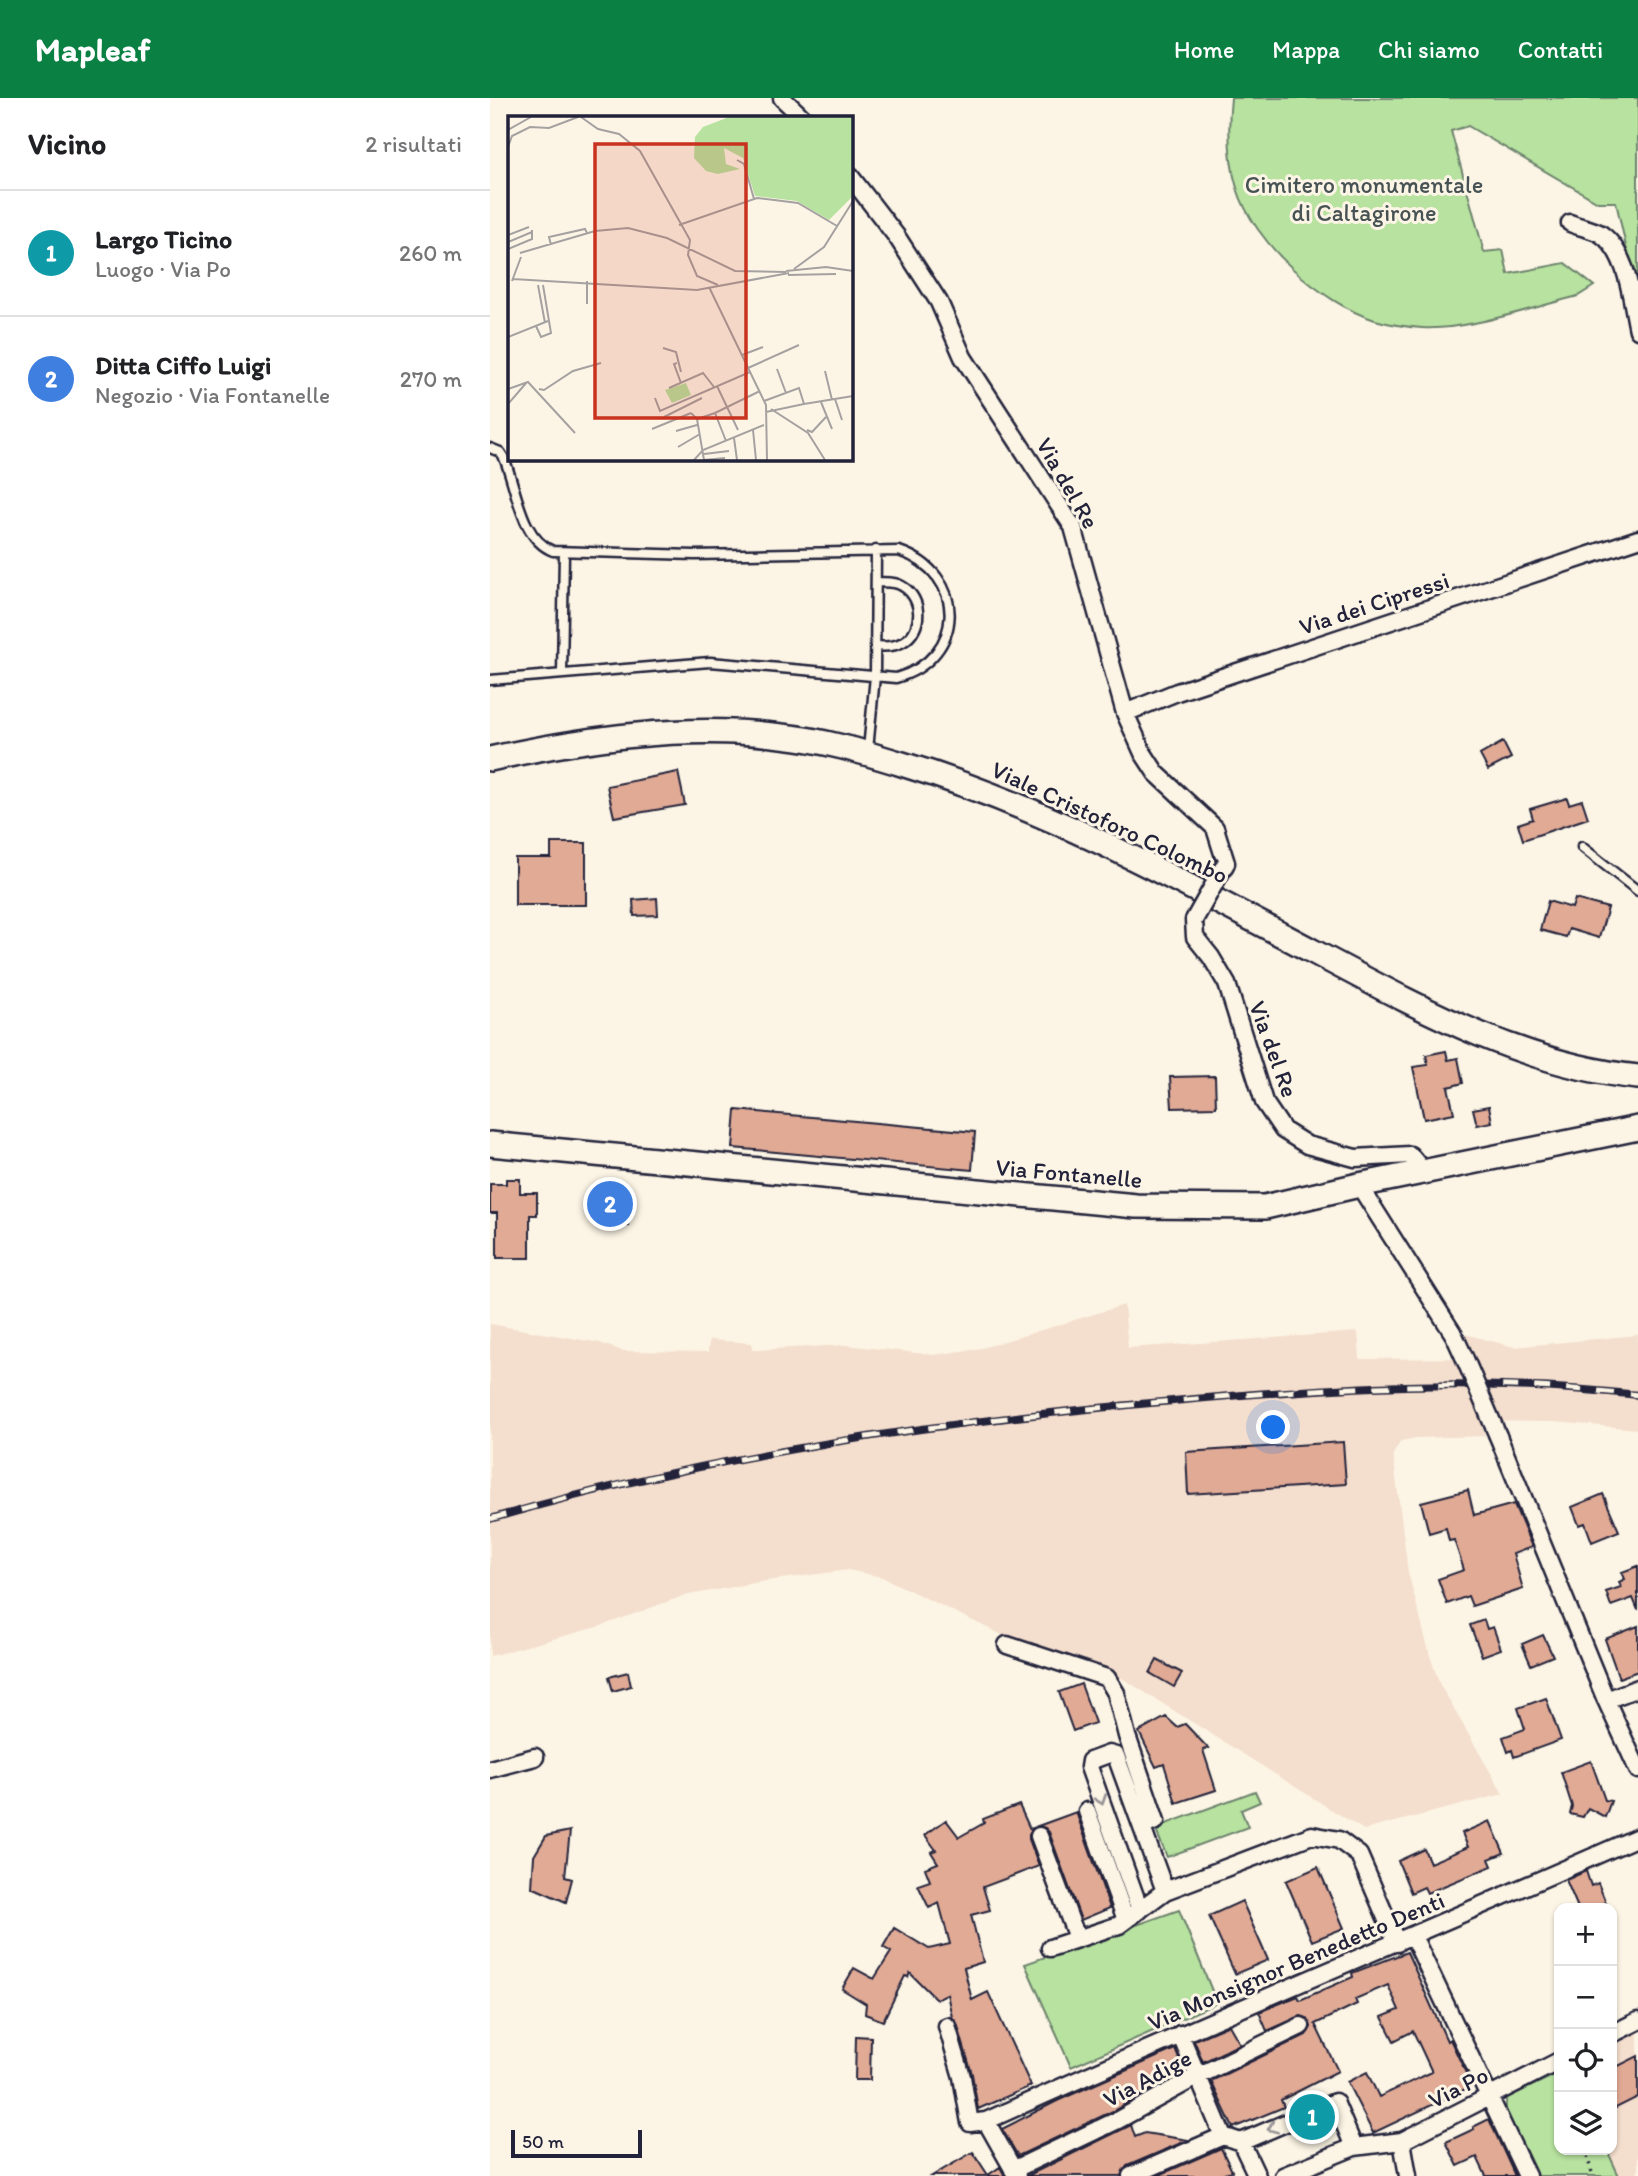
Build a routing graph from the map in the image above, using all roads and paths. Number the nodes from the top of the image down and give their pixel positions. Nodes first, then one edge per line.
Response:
1 (782, 98) edge
2 (801, 116) edge
3 (852, 179) edge
4 (1570, 223) dead end
5 (1638, 331) edge
6 (490, 449) edge
7 (1638, 539) edge
8 (876, 550) junction
9 (564, 553) junction
10 (876, 582) junction
11 (876, 646) junction
12 (562, 674) junction
13 (875, 676) junction
14 (490, 680) edge
15 (1125, 713) junction
16 (867, 753) junction
17 (490, 759) edge
18 (1582, 847) dead end
19 (1638, 891) edge
20 (1638, 1077) edge
21 (1638, 1128) edge
22 (490, 1144) edge
23 (1424, 1172) junction
24 (1359, 1185) junction
25 (1007, 1645) dead end
26 (1638, 1688) edge
27 (1606, 1700) junction
28 (535, 1757) dead end
29 (490, 1769) edge
30 (1638, 1770) edge
31 (1087, 1811) dead end
32 (1142, 1826) junction
33 (1039, 1836) dead end
34 (1638, 1837) edge
35 (1165, 1891) junction
36 (1133, 1915) junction
37 (1413, 1936) junction
38 (1077, 1938) junction
39 (1396, 1943) junction
40 (1050, 1948) dead end
41 (1638, 2021) edge
42 (1301, 2025) dead end
43 (947, 2026) dead end
44 (1617, 2032) edge
45 (1180, 2034) junction
46 (1554, 2064) edge
47 (1198, 2076) junction
48 (1489, 2097) junction
49 (978, 2122) junction
50 (1223, 2136) junction
51 (1402, 2141) junction
52 (1241, 2142) junction
53 (1354, 2147) junction
54 (1587, 2155) edge
55 (1015, 2173) edge
56 (1131, 2176) edge
57 (1257, 2176) edge
58 (1283, 2176) edge
59 (1408, 2176) edge
60 (1527, 2176) edge
61 (1593, 2176) edge

1 - 2 street
3 - 15 street, Via del Re
4 - 5 street
6 - 9 lane
7 - 15 street, Via dei Cipressi
8 - 9 lane
8 - 10 lane
8 - 13 lane
9 - 12 lane
10 - 11 lane
10 - 11 lane
11 - 13 lane
12 - 13 lane
12 - 14 lane
13 - 16 lane
15 - 23 street, Via del Re, bridge
16 - 17 main road, Viale Cristoforo Colombo
16 - 20 main road, Viale Cristoforo Colombo
18 - 19 lane
21 - 23 main road, Via Fontanelle
22 - 24 main road, Via Fontanelle
23 - 24 main road, Via Fontanelle
24 - 27 street, bridge
25 - 32 street
26 - 27 street
27 - 30 street
28 - 29 street
31 - 36 street
32 - 35 street
32 -> 36 street
33 - 38 street
34 - 37 street, Via Monsignor Benedetto Denti
35 - 36 street
35 - 39 street
36 - 38 street
37 - 39 street, Via Monsignor Benedetto Denti
37 - 48 street
38 - 40 street
39 - 45 street, Via Monsignor Benedetto Denti
41 - 44 street
42 - 47 street, Via Adige
43 - 49 street
45 - 47 street
45 - 49 street, Via Monsignor Benedetto Denti
46 - 48 street, Via Po
47 - 50 street
47 - 55 street, Via Adige
48 - 51 street, Via Po
48 - 60 street
49 - 55 street
50 - 52 street
50 - 56 street
51 - 53 street, Via Po
51 - 59 street
53 -> 52 street
52 - 57 street
53 - 58 street, Via Po
54 - 61 path

